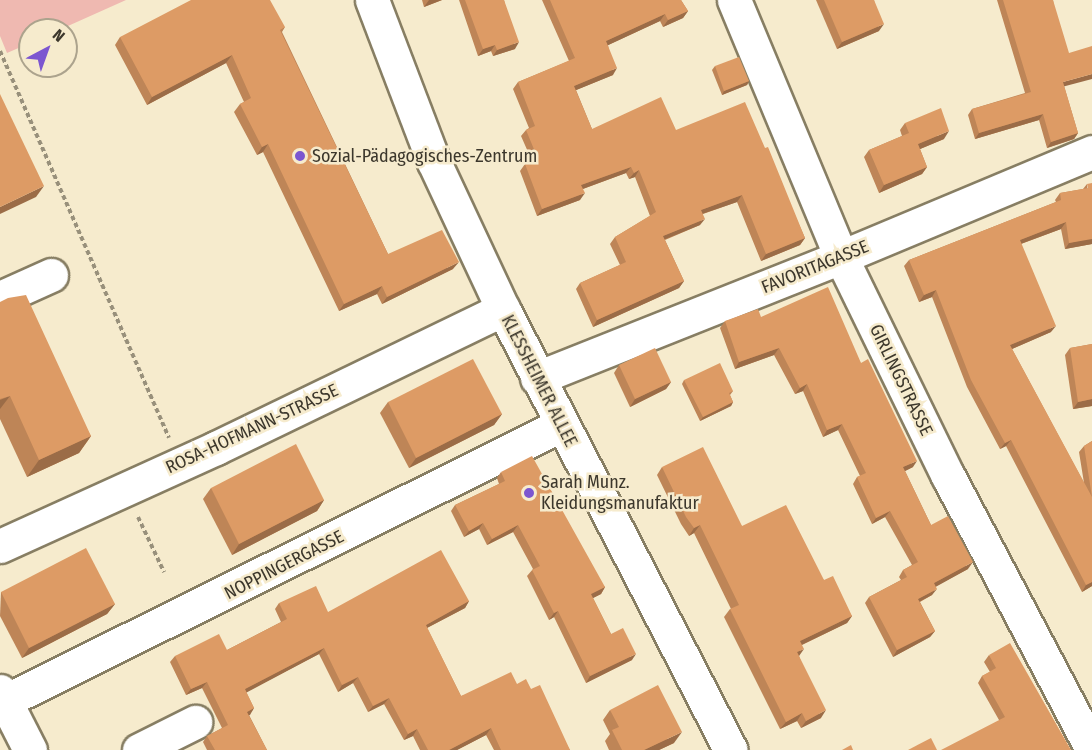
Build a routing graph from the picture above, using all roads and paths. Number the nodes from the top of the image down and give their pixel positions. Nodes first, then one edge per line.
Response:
1 (372, 0) edge
2 (734, 0) edge
3 (0, 51) edge
4 (1092, 152) edge
5 (841, 258) junction
6 (51, 275) dead end
7 (0, 298) edge
8 (503, 309) junction
9 (537, 378) junction
10 (561, 425) junction
11 (181, 464) junction
12 (125, 489) junction
13 (0, 546) edge
14 (164, 572) dead end
15 (3, 696) edge
16 (195, 722) dead end
17 (1088, 734) edge
18 (723, 747) edge
19 (30, 750) edge
20 (139, 750) edge

1 - 8 street, KLESSHEIMER ALLEE
2 - 5 street, GIRLINGSTRASSE
3 - 11 path
4 - 5 street, FAVORITAGASSE
5 - 9 street, FAVORITAGASSE
5 - 17 street, GIRLINGSTRASSE
6 - 7 street
8 - 9 street, KLESSHEIMER ALLEE
8 - 11 street, ROSA-HOFMANN-STRASSE
9 - 10 street, KLESSHEIMER ALLEE
10 - 15 street, NOPPINGERGASSE
10 - 18 street, KLESSHEIMER ALLEE
11 - 12 street, ROSA-HOFMANN-STRASSE
12 - 13 street, ROSA-HOFMANN-STRASSE
12 - 14 path
15 - 19 street
16 - 20 street

